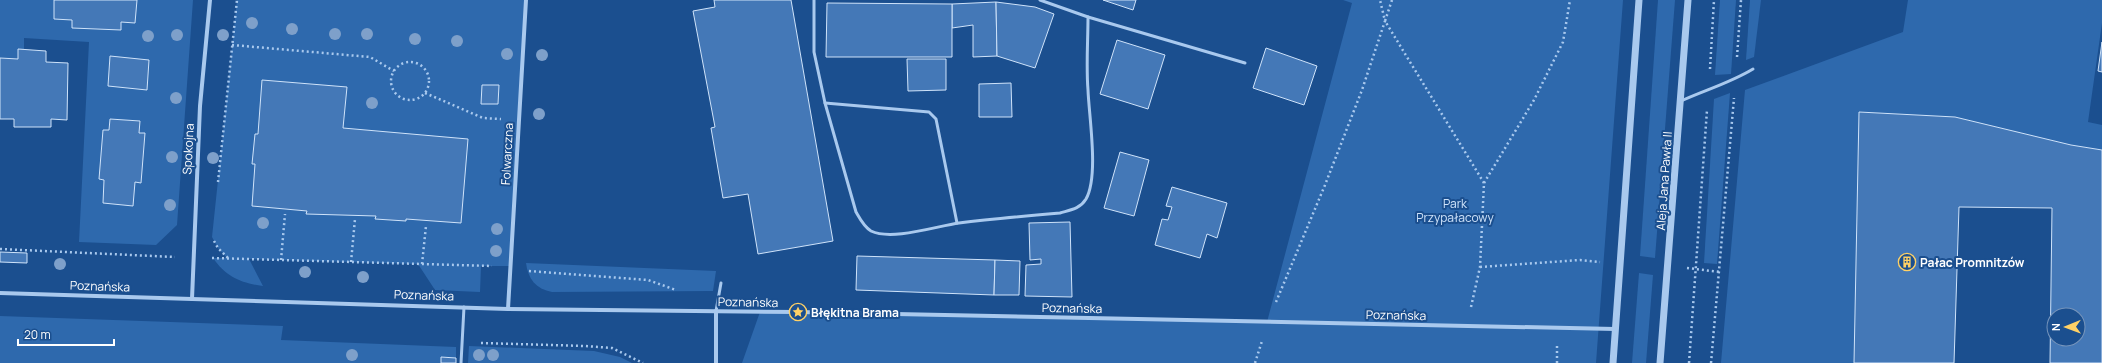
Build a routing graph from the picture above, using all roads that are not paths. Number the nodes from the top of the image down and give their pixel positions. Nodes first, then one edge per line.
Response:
1 (210, 0) edge
2 (526, 0) edge
3 (814, 0) edge
4 (1040, 0) edge
5 (1640, 0) edge
6 (1688, 0) edge
7 (1088, 17) junction
8 (1245, 62) dead end
9 (1753, 69) dead end
10 (1681, 101) junction
11 (825, 103) junction
12 (957, 224) junction
13 (721, 283) dead end
14 (0, 293) edge
15 (192, 299) junction
16 (464, 306) junction
17 (508, 309) junction
18 (716, 311) junction
19 (1615, 329) junction
20 (461, 363) edge
21 (716, 363) edge
22 (1613, 363) edge
23 (1660, 363) edge

1 - 15 street, Spokojna
2 - 17 street, Folwarczna
3 - 11 lane
4 - 7 lane
5 - 19 street
6 - 10 street, Aleja Jana Pawła II
7 - 8 lane
7 - 12 lane
9 - 10 lane
10 - 23 street, Aleja Jana Pawła II
11 - 12 lane
11 - 12 lane
13 - 18 lane
14 - 15 street, Poznańska
15 - 16 street, Poznańska
16 - 17 street, Poznańska
16 - 20 lane
17 - 18 street, Poznańska
18 - 19 street, Poznańska
18 - 21 street
19 - 22 street

